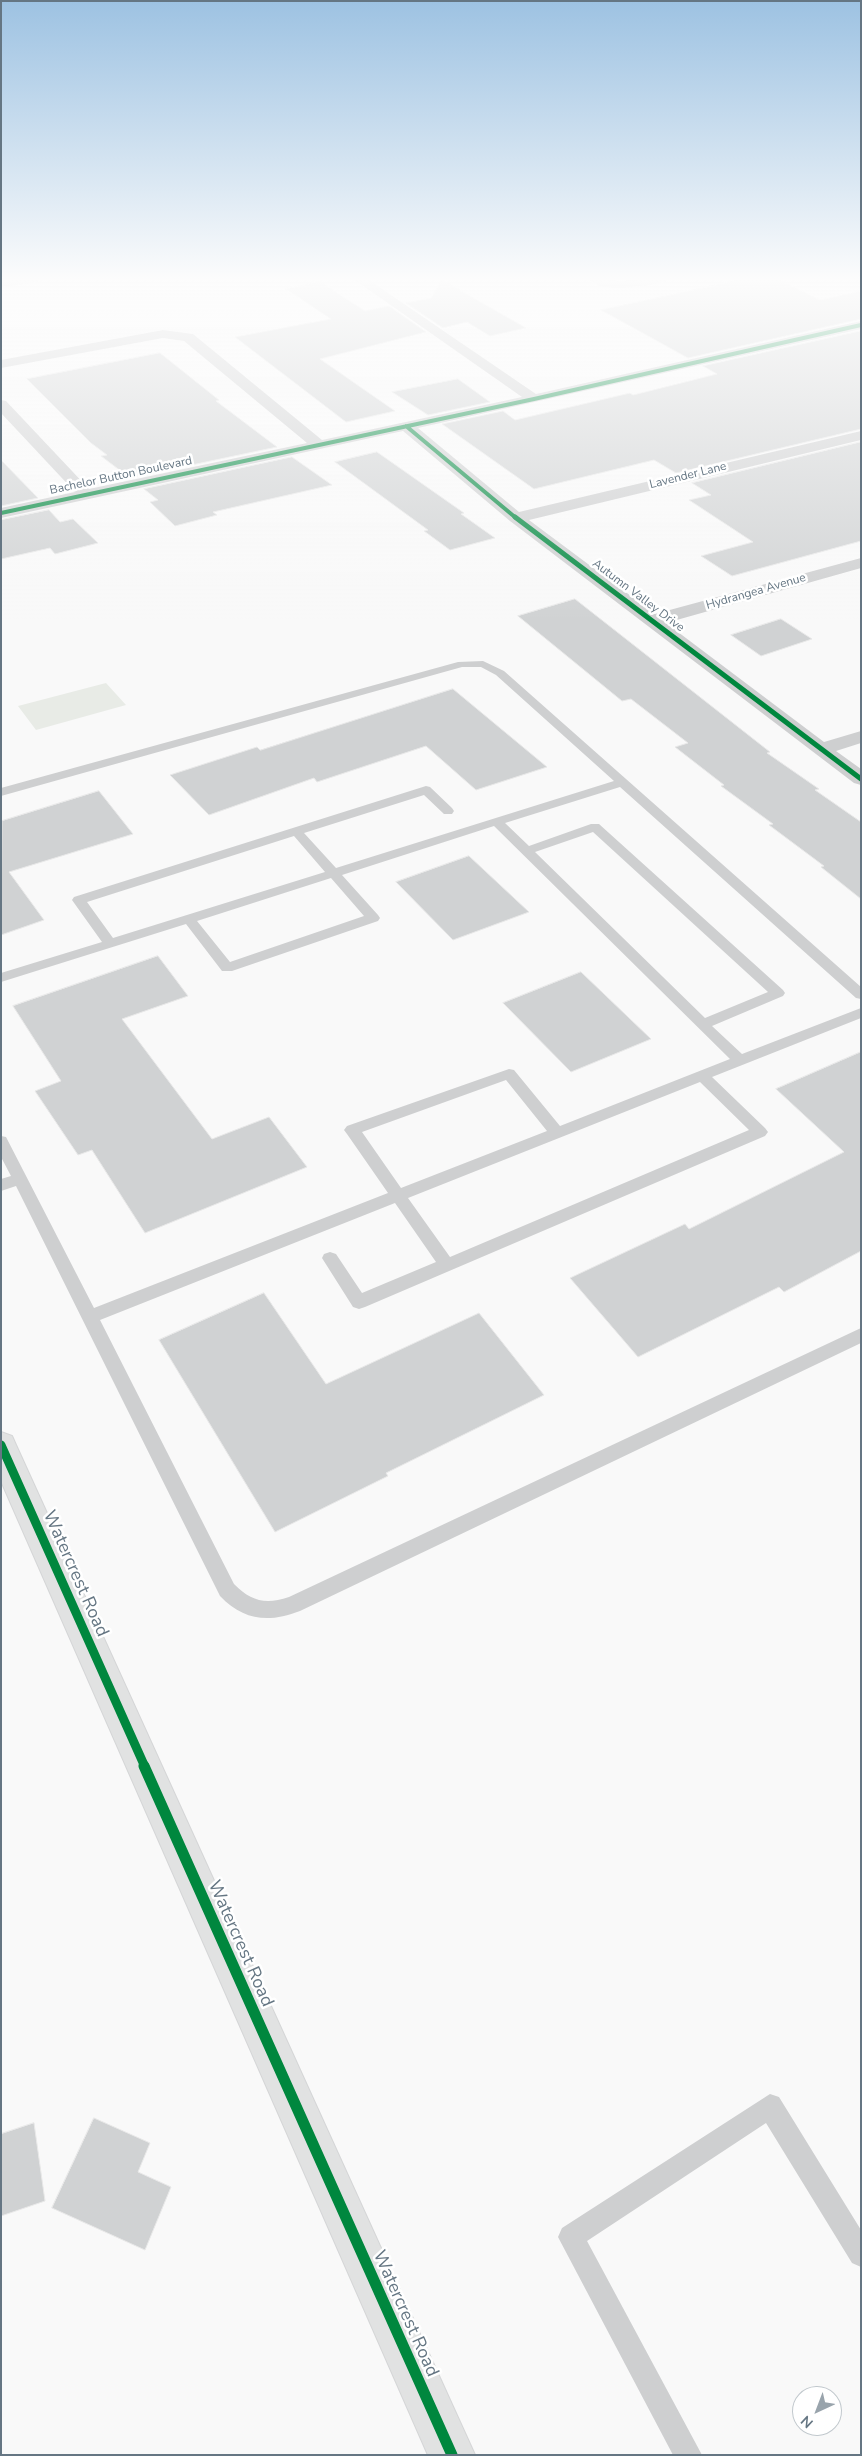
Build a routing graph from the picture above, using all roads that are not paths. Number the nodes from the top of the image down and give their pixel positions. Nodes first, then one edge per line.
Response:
1 (256, 393) edge
2 (525, 393) edge
3 (562, 393) edge
4 (534, 399) junction
5 (1, 404) edge
6 (406, 426) junction
7 (861, 435) edge
8 (319, 445) junction
9 (86, 495) junction
10 (1, 513) edge
11 (516, 518) junction
12 (861, 563) edge
13 (652, 621) junction
14 (861, 737) edge
15 (821, 749) junction
16 (861, 779) edge
17 (622, 782) junction
18 (1, 792) edge
19 (448, 811) dead end
20 (497, 822) junction
21 (296, 831) junction
22 (526, 851) junction
23 (332, 873) junction
24 (189, 918) junction
25 (110, 944) junction
26 (1, 978) edge
27 (861, 995) edge
28 (861, 1013) edge
29 (703, 1024) junction
30 (740, 1061) junction
31 (702, 1076) junction
32 (558, 1133) junction
33 (1, 1141) edge
34 (21, 1178) junction
35 (1, 1185) edge
36 (398, 1196) junction
37 (330, 1258) dead end
38 (446, 1264) junction
39 (90, 1317) junction
40 (861, 1335) edge
41 (1, 1446) edge
42 (861, 2254) edge
43 (452, 2455) edge
44 (688, 2455) edge

1 - 8 street
2 - 4 street
3 - 4 street, Bachelor Button Boulevard
4 - 6 street, Bachelor Button Boulevard
5 - 9 street
6 - 8 street, Bachelor Button Boulevard
6 - 11 street, Autumn Valley Drive
7 - 11 street, Lavender Lane
8 - 9 street, Bachelor Button Boulevard
9 - 10 street, Bachelor Button Boulevard
11 - 13 street, Autumn Valley Drive
12 - 13 street, Hydrangea Avenue
13 - 15 street, Autumn Valley Drive
14 - 15 street
15 - 16 street, Autumn Valley Drive
17 - 18 lane
17 - 20 lane
17 - 27 lane
19 - 21 lane
20 - 22 lane
20 - 23 lane
21 - 23 lane
21 - 25 lane
22 - 29 lane
22 - 29 lane
23 - 24 lane
23 - 24 lane
24 - 25 lane
25 - 26 lane
28 - 30 lane
29 - 30 lane
30 - 31 lane
31 - 32 lane
31 - 38 lane
32 - 36 lane
32 - 36 lane
33 - 34 lane
34 - 35 lane
34 - 39 lane
36 - 38 lane
36 - 39 lane
37 - 38 lane
39 - 40 lane
41 - 43 street, Watercrest Road
42 - 44 lane

